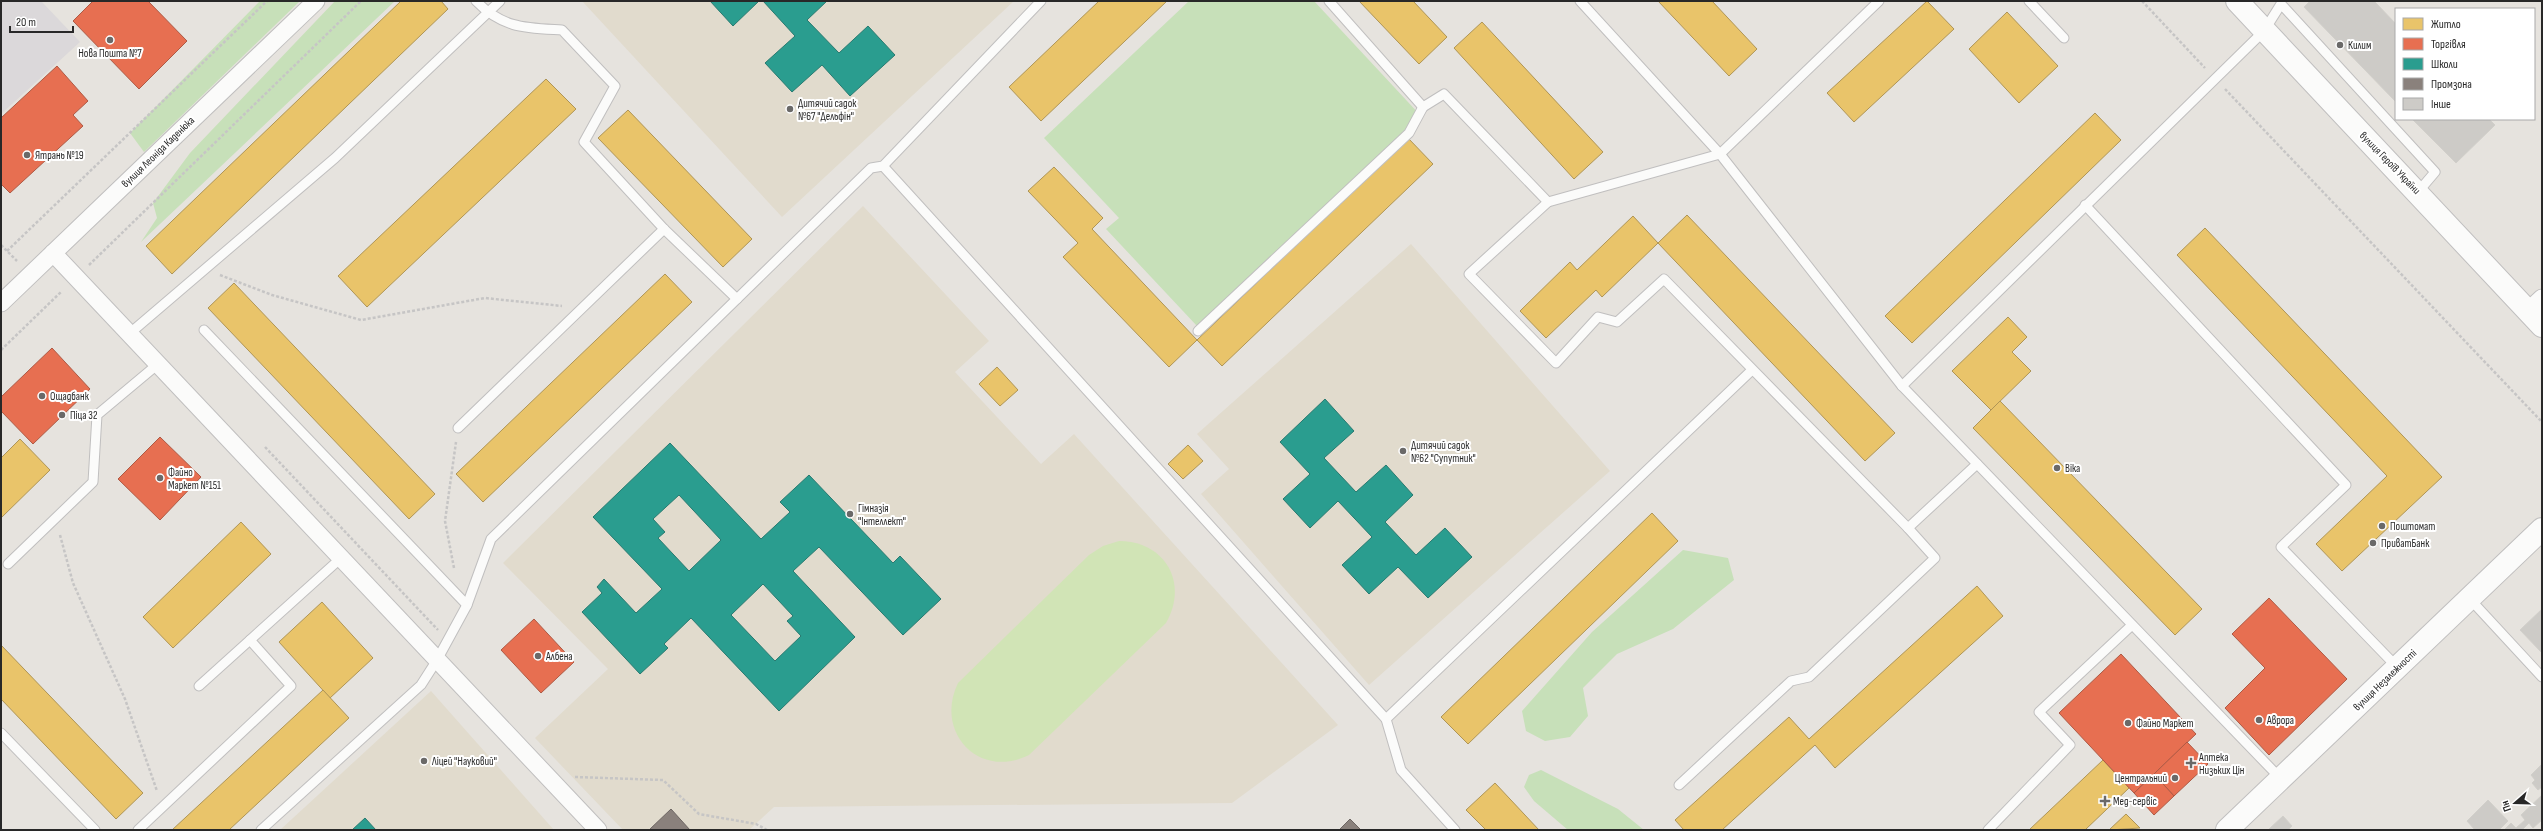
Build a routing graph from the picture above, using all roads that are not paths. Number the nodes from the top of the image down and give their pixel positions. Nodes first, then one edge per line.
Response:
1 (316, 1) edge
2 (476, 1) edge
3 (500, 1) edge
4 (1041, 1) edge
5 (1329, 1) edge
6 (1580, 1) edge
7 (1879, 1) edge
8 (2028, 1) edge
9 (2236, 1) edge
10 (487, 13) junction
11 (2264, 31) junction
12 (2064, 38) dead end
13 (1423, 107) junction
14 (1720, 154) junction
15 (883, 166) junction
16 (2418, 192) junction
17 (1548, 202) junction
18 (2085, 205) junction
19 (664, 229) junction
20 (53, 253) junction
21 (737, 299) junction
22 (1, 303) edge
23 (2538, 312) edge
24 (204, 330) dead end
25 (1198, 331) dead end
26 (129, 334) junction
27 (158, 364) junction
28 (1752, 370) junction
29 (1902, 386) junction
30 (458, 428) road end
31 (1977, 464) junction
32 (1908, 528) junction
33 (2542, 529) edge
34 (341, 558) junction
35 (8, 564) dead end
36 (2470, 598) junction
37 (467, 605) junction
38 (2132, 624) junction
39 (250, 640) junction
40 (437, 660) junction
41 (2398, 667) junction
42 (2542, 677) edge
43 (198, 686) dead end
44 (1386, 719) junction
45 (1, 733) edge
46 (2281, 779) junction
47 (1679, 785) dead end
48 (95, 830) edge
49 (138, 830) edge
50 (261, 830) edge
51 (598, 830) edge
52 (1455, 830) edge
53 (1988, 830) edge
54 (2227, 830) edge

1 - 20 street, вулиця Леоніда Каденюка
2 - 10 lane
3 - 10 lane
4 - 15 lane
5 - 13 lane
6 - 14 lane
7 - 14 lane
8 - 12 lane
9 - 11 main road, вулиця Героїв України
10 - 19 lane
10 - 26 lane
11 - 16 main road, вулиця Героїв України
11 - 16 lane
11 - 18 lane
13 - 17 lane
13 - 25 lane
14 - 17 lane
14 - 29 lane
15 - 21 lane
15 - 44 lane
16 - 23 main road, вулиця Героїв України
17 - 28 lane
18 - 29 lane
18 - 41 lane
19 - 21 lane
19 - 30 lane
20 - 22 street, вулиця Леоніда Каденюка
20 - 26 street
21 - 37 lane
24 - 37 lane
26 - 27 street
27 - 34 street
27 - 35 lane
28 - 32 lane
28 - 44 lane
29 - 31 lane
31 - 32 lane
31 - 38 lane
32 - 47 lane
33 - 36 main road, вулиця Незалежності
34 - 39 lane
34 - 40 street
36 - 41 main road, вулиця Незалежності
36 - 42 lane
37 - 40 lane
38 - 46 lane
38 - 53 lane
39 - 43 lane
39 - 49 lane
40 - 50 lane
40 - 51 street
41 - 46 main road, вулиця Незалежності
44 - 52 lane
45 - 48 lane
46 - 54 main road, вулиця Незалежності

